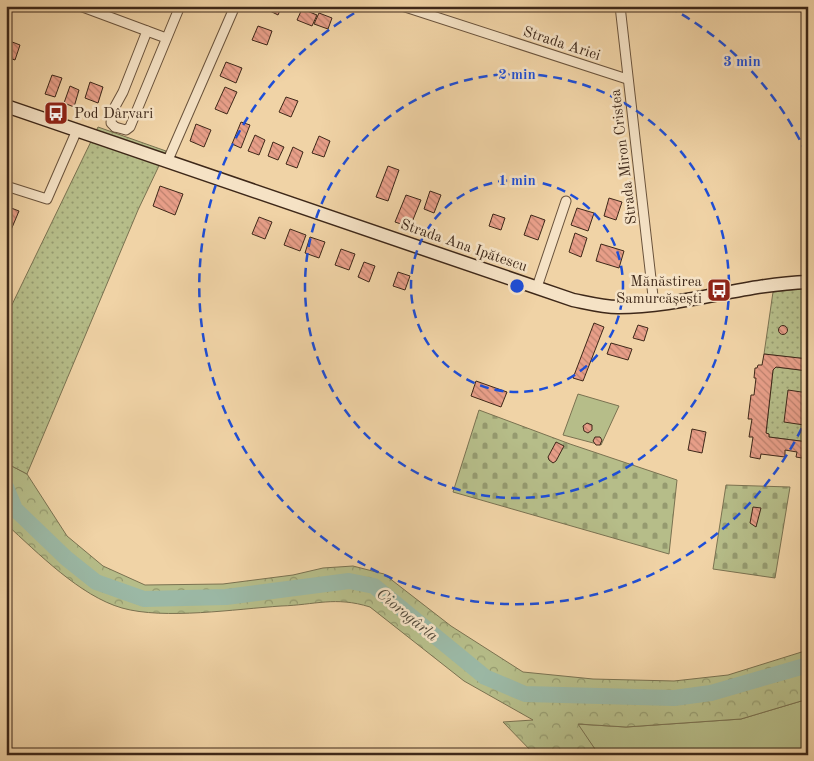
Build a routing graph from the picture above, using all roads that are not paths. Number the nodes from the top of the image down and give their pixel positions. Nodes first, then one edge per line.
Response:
1 (80, 6) edge
2 (180, 6) edge
3 (235, 6) edge
4 (402, 6) edge
5 (620, 6) edge
6 (147, 31) junction
7 (166, 38) junction
8 (627, 79) junction
9 (6, 106) edge
10 (115, 127) junction
11 (76, 130) junction
12 (114, 142) junction
13 (168, 160) junction
14 (6, 186) edge
15 (566, 202) dead end
16 (808, 282) edge
17 (537, 288) junction
18 (654, 305) junction

1 - 6 street
2 - 7 street
3 - 13 street
4 - 8 street, Strada Ariei
5 - 8 street, Strada Miron Cristea
6 - 7 street
6 - 10 street
7 - 10 street
8 - 18 street, Strada Miron Cristea
9 - 11 main road, Strada Ana Ipătescu
10 - 12 street
11 - 12 main road, Strada Ana Ipătescu
11 - 14 street
12 - 13 main road, Strada Ana Ipătescu
13 - 17 main road, Strada Ana Ipătescu
15 - 17 street
16 - 18 main road, Strada Ana Ipătescu
17 - 18 main road, Strada Ana Ipătescu

